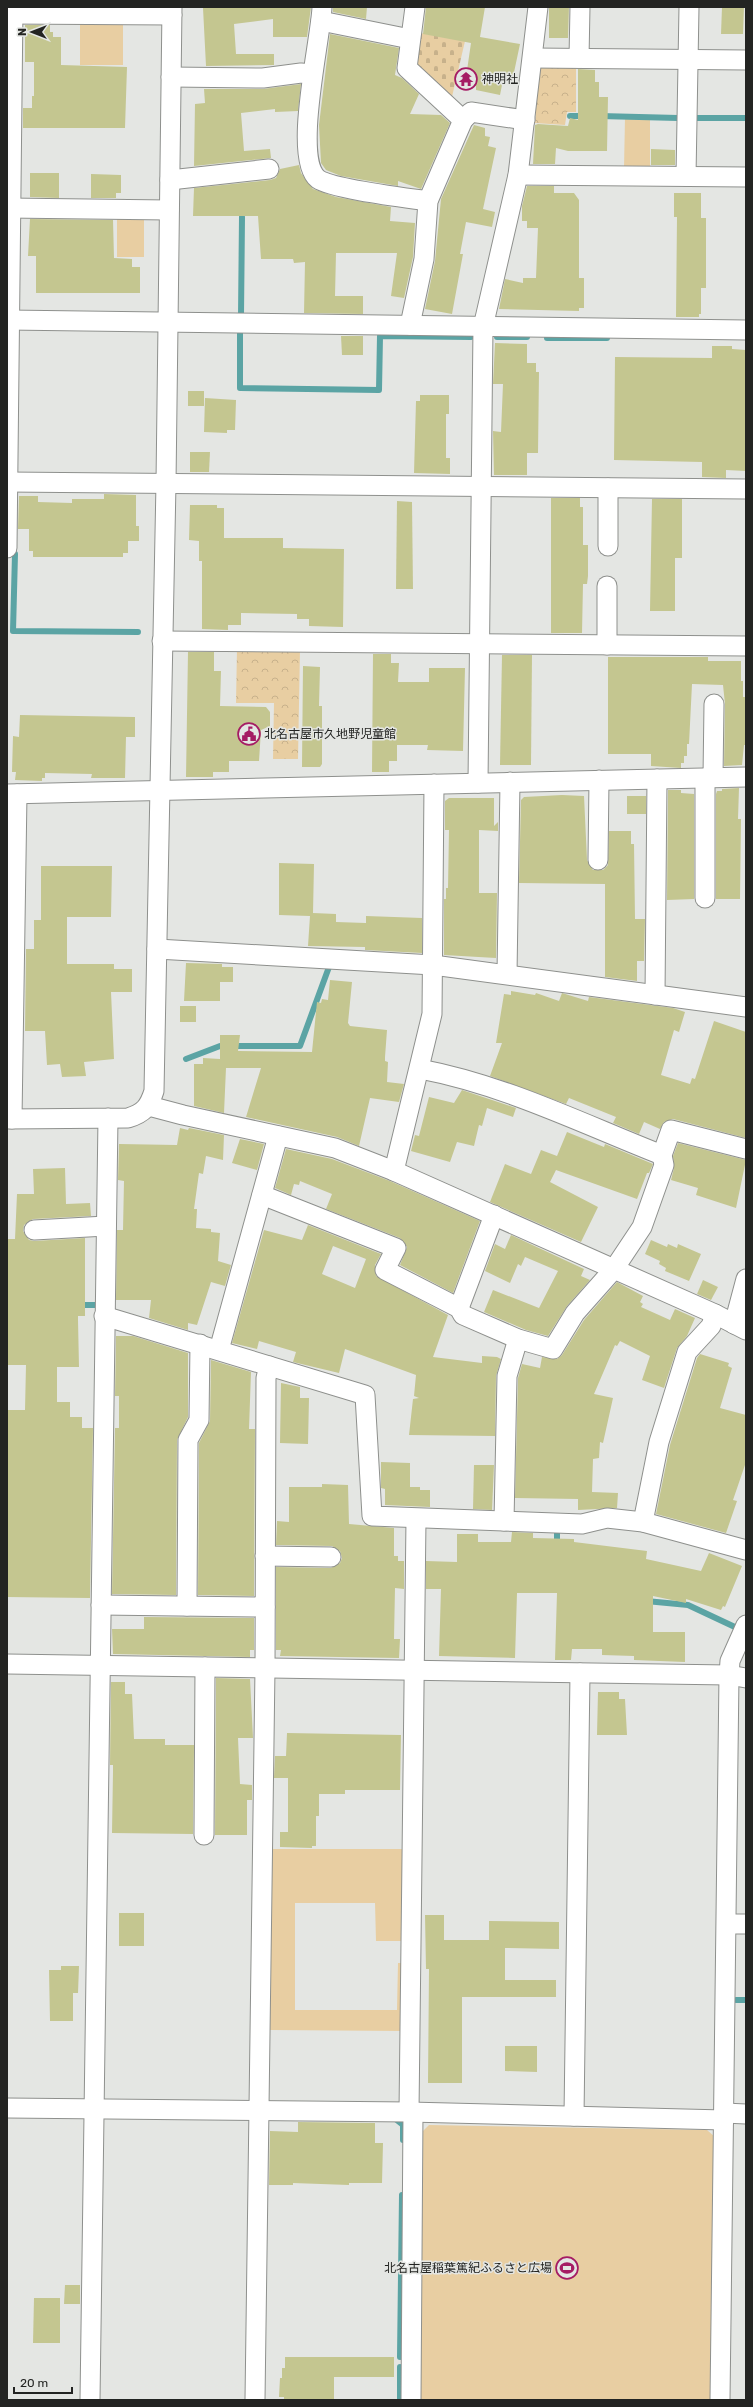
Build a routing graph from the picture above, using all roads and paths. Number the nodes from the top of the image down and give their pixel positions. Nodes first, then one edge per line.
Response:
1 (415, 7) edge
2 (538, 7) edge
3 (580, 7) edge
4 (688, 7) edge
5 (172, 11) edge
6 (11, 12) edge
7 (322, 14) edge
8 (410, 40) junction
9 (533, 58) junction
10 (579, 58) junction
11 (688, 59) junction
12 (746, 60) edge
13 (311, 74) junction
14 (171, 77) junction
15 (463, 120) junction
16 (525, 120) junction
17 (269, 169) dead end
18 (518, 175) junction
19 (686, 176) junction
20 (746, 177) edge
21 (170, 180) junction
22 (428, 201) junction
23 (9, 208) edge
24 (169, 210) junction
25 (8, 320) edge
26 (167, 321) junction
27 (410, 326) junction
28 (483, 327) junction
29 (746, 330) edge
30 (7, 482) edge
31 (166, 483) junction
32 (481, 486) junction
33 (608, 488) junction
34 (746, 489) edge
35 (608, 546) dead end
36 (7, 548) edge
37 (608, 586) dead end
38 (162, 641) junction
39 (480, 643) junction
40 (607, 645) junction
41 (746, 646) edge
42 (714, 704) dead end
43 (746, 777) edge
44 (709, 778) junction
45 (657, 779) junction
46 (599, 780) junction
47 (510, 782) junction
48 (478, 783) junction
49 (434, 784) junction
50 (161, 790) junction
51 (12, 794) edge
52 (598, 860) dead end
53 (705, 898) dead end
54 (157, 949) junction
55 (433, 966) junction
56 (507, 974) junction
57 (655, 994) junction
58 (746, 1007) edge
59 (420, 1069) junction
60 (149, 1106) junction
61 (108, 1118) junction
62 (10, 1119) edge
63 (278, 1136) junction
64 (746, 1149) edge
65 (662, 1155) junction
66 (394, 1171) junction
67 (262, 1195) junction
68 (494, 1215) junction
69 (106, 1226) junction
70 (34, 1230) dead end
71 (614, 1269) junction
72 (746, 1279) edge
73 (459, 1308) junction
74 (715, 1314) junction
75 (104, 1316) junction
76 (740, 1327) edge
77 (518, 1339) junction
78 (200, 1344) junction
79 (219, 1350) junction
80 (269, 1366) junction
81 (416, 1518) junction
82 (504, 1521) junction
83 (643, 1522) junction
84 (746, 1550) edge
85 (265, 1556) junction
86 (331, 1557) dead end
87 (101, 1605) junction
88 (187, 1606) junction
89 (265, 1607) junction
90 (746, 1625) edge
91 (7, 1664) edge
92 (100, 1666) junction
93 (205, 1667) junction
94 (265, 1668) junction
95 (414, 1670) junction
96 (580, 1673) junction
97 (738, 1677) edge
98 (204, 1835) dead end
99 (727, 1924) junction
100 (746, 1924) edge
101 (7, 2108) edge
102 (94, 2109) junction
103 (258, 2110) junction
104 (411, 2112) junction
105 (746, 2114) edge
106 (574, 2116) junction
107 (724, 2117) junction
108 (90, 2400) edge
109 (255, 2400) edge
110 (411, 2400) edge
111 (720, 2400) edge

1 - 8 street
2 - 9 street
3 - 10 street
4 - 11 street
5 - 6 street
5 - 14 street
6 - 23 street
7 - 8 street
7 - 13 street
8 - 15 street
9 - 10 street
9 - 16 street
10 - 11 street
11 - 12 street
11 - 19 street
13 - 14 street
13 - 22 street
14 - 21 street
15 - 16 street
15 - 22 street
16 - 18 street
17 - 21 street
18 - 19 street
18 - 28 street
19 - 20 street
21 - 24 street
22 - 27 street
23 - 24 street
23 - 25 street
24 - 26 street
25 - 26 street
25 - 30 street
26 - 27 street
26 - 31 street
27 - 28 street
28 - 29 street
28 - 32 street
30 - 31 street
30 - 36 street
31 - 32 street
31 - 38 street
32 - 33 street
32 - 39 street
33 - 34 street
33 - 35 street
37 - 40 street
38 - 39 street
38 - 50 street
39 - 40 street
39 - 48 street
40 - 41 street
42 - 44 street
43 - 44 street
44 - 45 street
44 - 53 street
45 - 46 street
45 - 57 street
46 - 47 street
46 - 52 street
47 - 48 street
47 - 56 street
48 - 49 street
49 - 50 street
49 - 55 street
50 - 51 street
50 - 54 street
51 - 62 street
54 - 55 street
54 - 60 street
55 - 56 street
55 - 59 street
56 - 57 street
57 - 58 street
59 - 65 street
59 - 66 street
60 - 61 street
60 - 63 street
61 - 62 street
61 - 69 street
63 - 66 street
63 - 67 street
64 - 65 street
65 - 71 street
66 - 68 street
67 - 73 street
67 - 79 street
68 - 71 street
68 - 73 street
69 - 70 street
69 - 75 street
71 - 74 street
71 - 77 street
72 - 76 street
73 - 77 street
74 - 76 street
74 - 83 street
75 - 78 street
75 - 87 street
77 - 82 street
78 - 79 street
78 - 88 street
79 - 80 street
80 - 81 street
80 - 85 street
81 - 82 street
81 - 95 street
82 - 83 street
83 - 84 street
85 - 86 street
85 - 89 street
87 - 88 street
87 - 92 street
88 - 89 street
89 - 94 street
90 - 97 street
91 - 92 street
92 - 93 street
92 - 102 street
93 - 94 street
93 - 98 street
94 - 95 street
94 - 103 street
95 - 96 street
95 - 104 street
96 - 97 street
96 - 106 street
97 - 99 street
99 - 100 street
99 - 107 street
101 - 102 street
102 - 103 street
102 - 108 street
103 - 104 street
103 - 109 street
104 - 106 street
104 - 110 street
105 - 107 street
106 - 107 street
107 - 111 street

